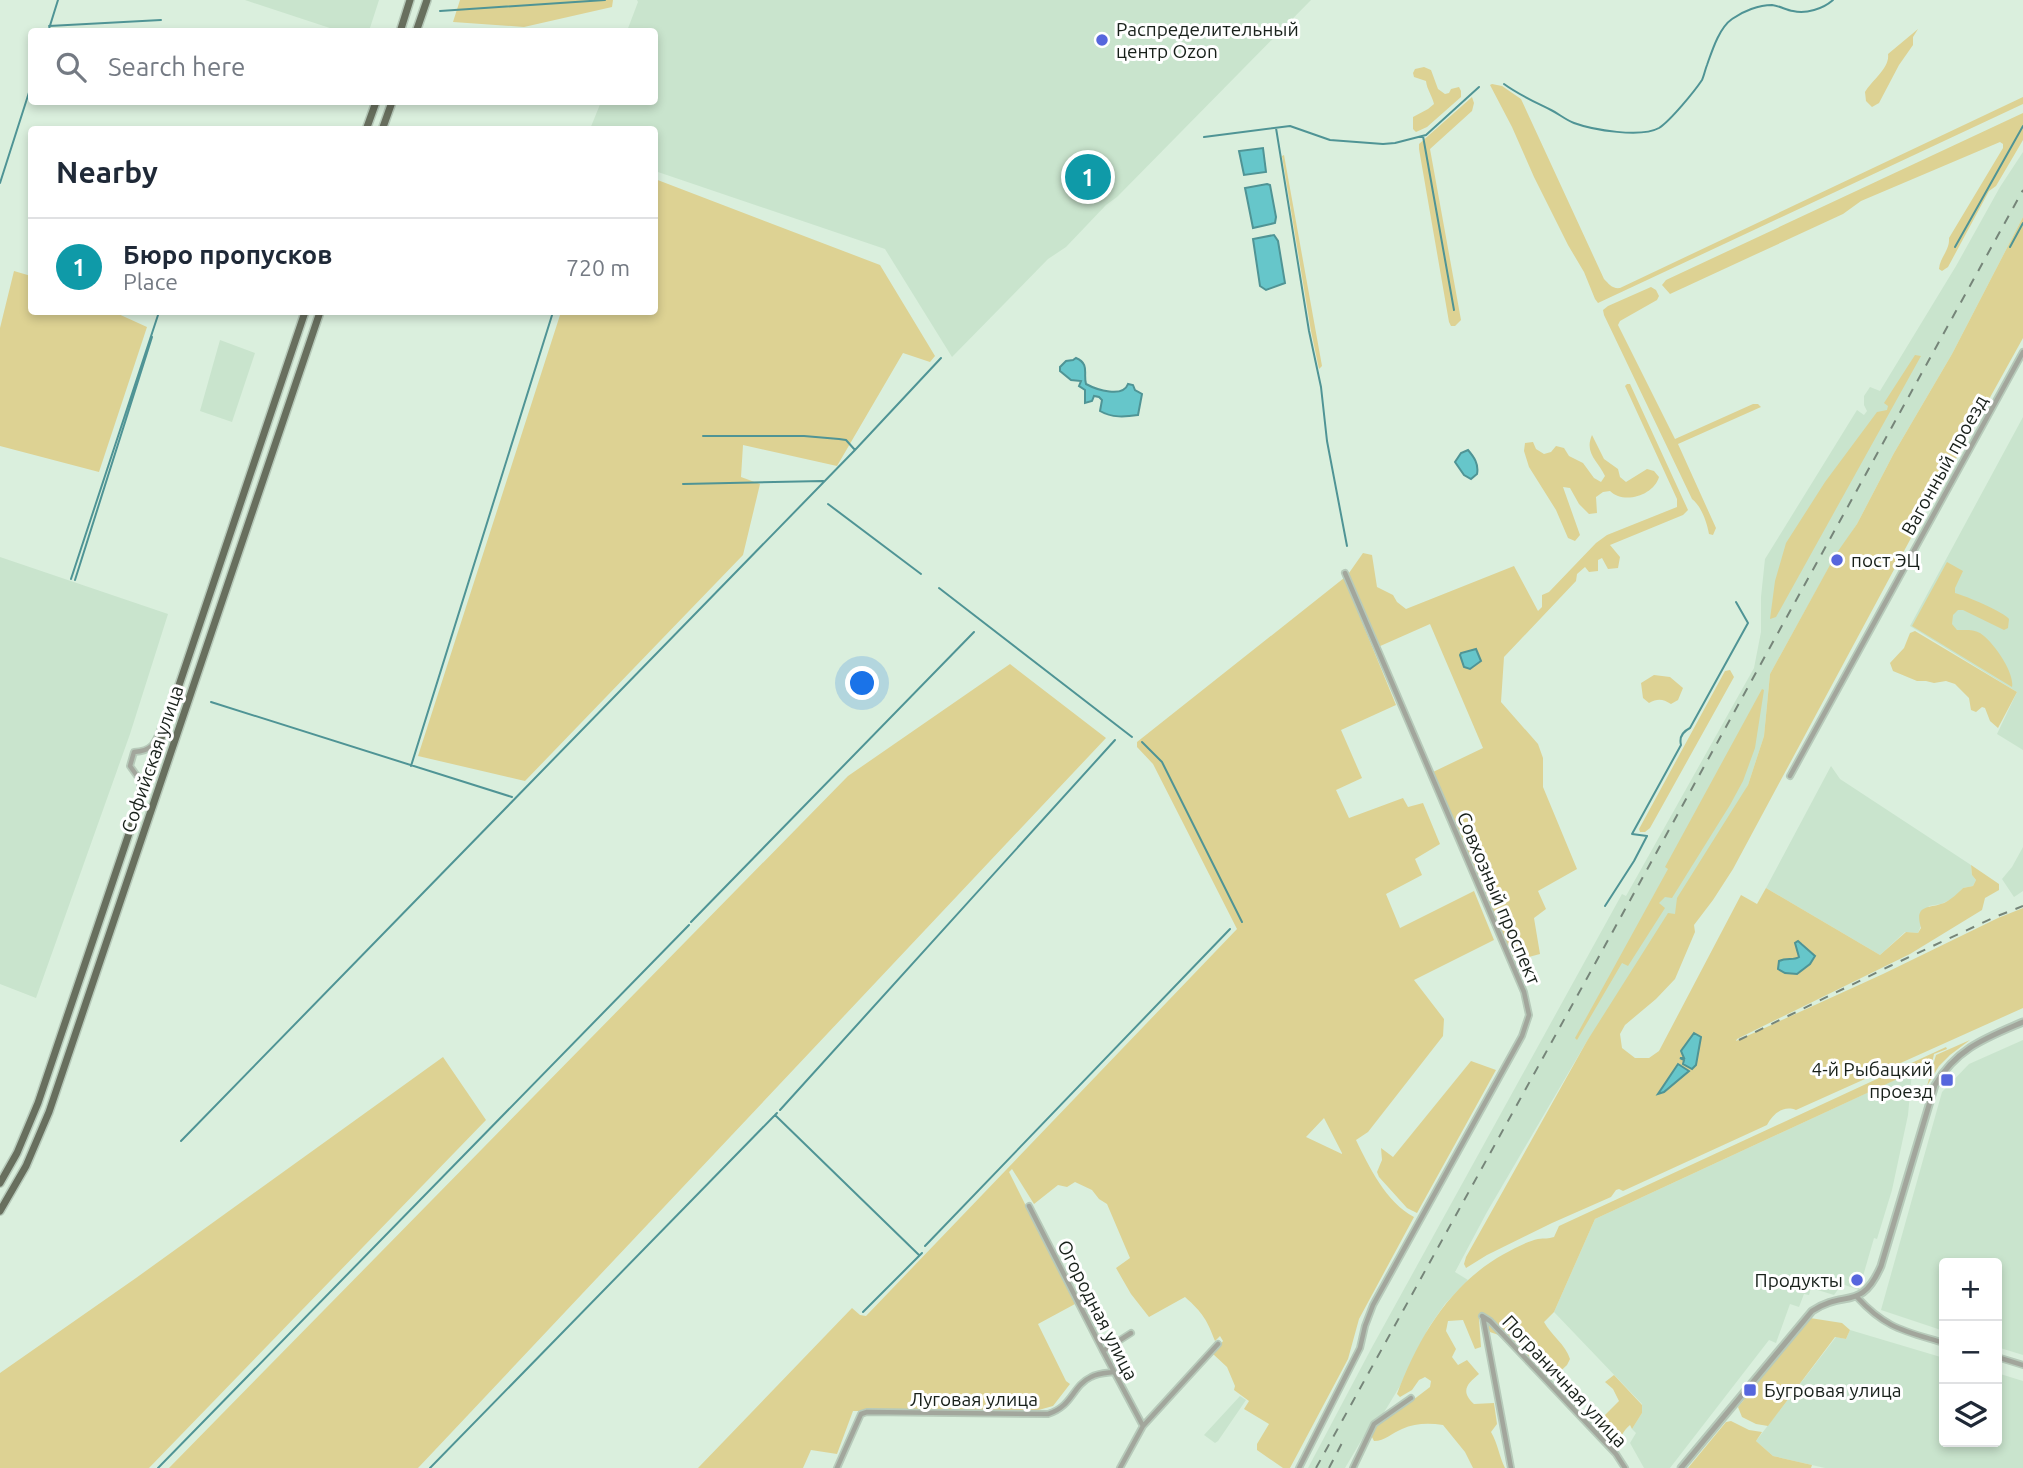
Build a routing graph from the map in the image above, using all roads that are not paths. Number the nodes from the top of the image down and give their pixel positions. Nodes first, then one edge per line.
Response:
1 (410, 0) edge
2 (427, 0) edge
3 (401, 28) edge
4 (417, 28) edge
5 (375, 105) edge
6 (391, 105) edge
7 (367, 126) edge
8 (383, 126) edge
9 (304, 315) edge
10 (319, 315) edge
11 (2023, 352) edge
12 (1345, 573) dead end
13 (170, 711) junction
14 (1790, 776) dead end
15 (131, 827) junction
16 (2023, 1022) edge
17 (0, 1183) edge
18 (1030, 1206) dead end
19 (0, 1211) edge
20 (1857, 1297) junction
21 (1131, 1333) dead end
22 (1939, 1341) edge
23 (1218, 1344) dead end
24 (1103, 1352) junction
25 (2002, 1359) edge
26 (2023, 1365) edge
27 (1114, 1373) junction
28 (1411, 1398) dead end
29 (1143, 1426) junction
30 (837, 1468) edge
31 (1120, 1468) edge
32 (1300, 1468) edge
33 (1353, 1468) edge
34 (1511, 1468) edge
35 (1625, 1468) edge
36 (1681, 1468) edge

1 - 3 main road
2 - 4 main road
5 - 7 main road
6 - 8 main road
9 - 13 main road, Софийская улица
10 - 19 main road, Софийская улица
11 - 14 street, Вагонный проезд
12 - 32 street, Совхозный проспект
13 - 15 main road, Софийская улица
13 - 15 street
15 - 17 main road, Софийская улица
16 - 20 street
18 - 24 street, Огородная улица
20 - 22 street
20 - 36 street
21 - 24 street
23 - 29 street
24 - 27 street, Огородная улица
25 - 26 street
27 - 29 street, Огородная улица
27 - 30 street, Луговая улица
28 - 33 street
29 - 31 street
34 - 35 street, Пограничная улица

